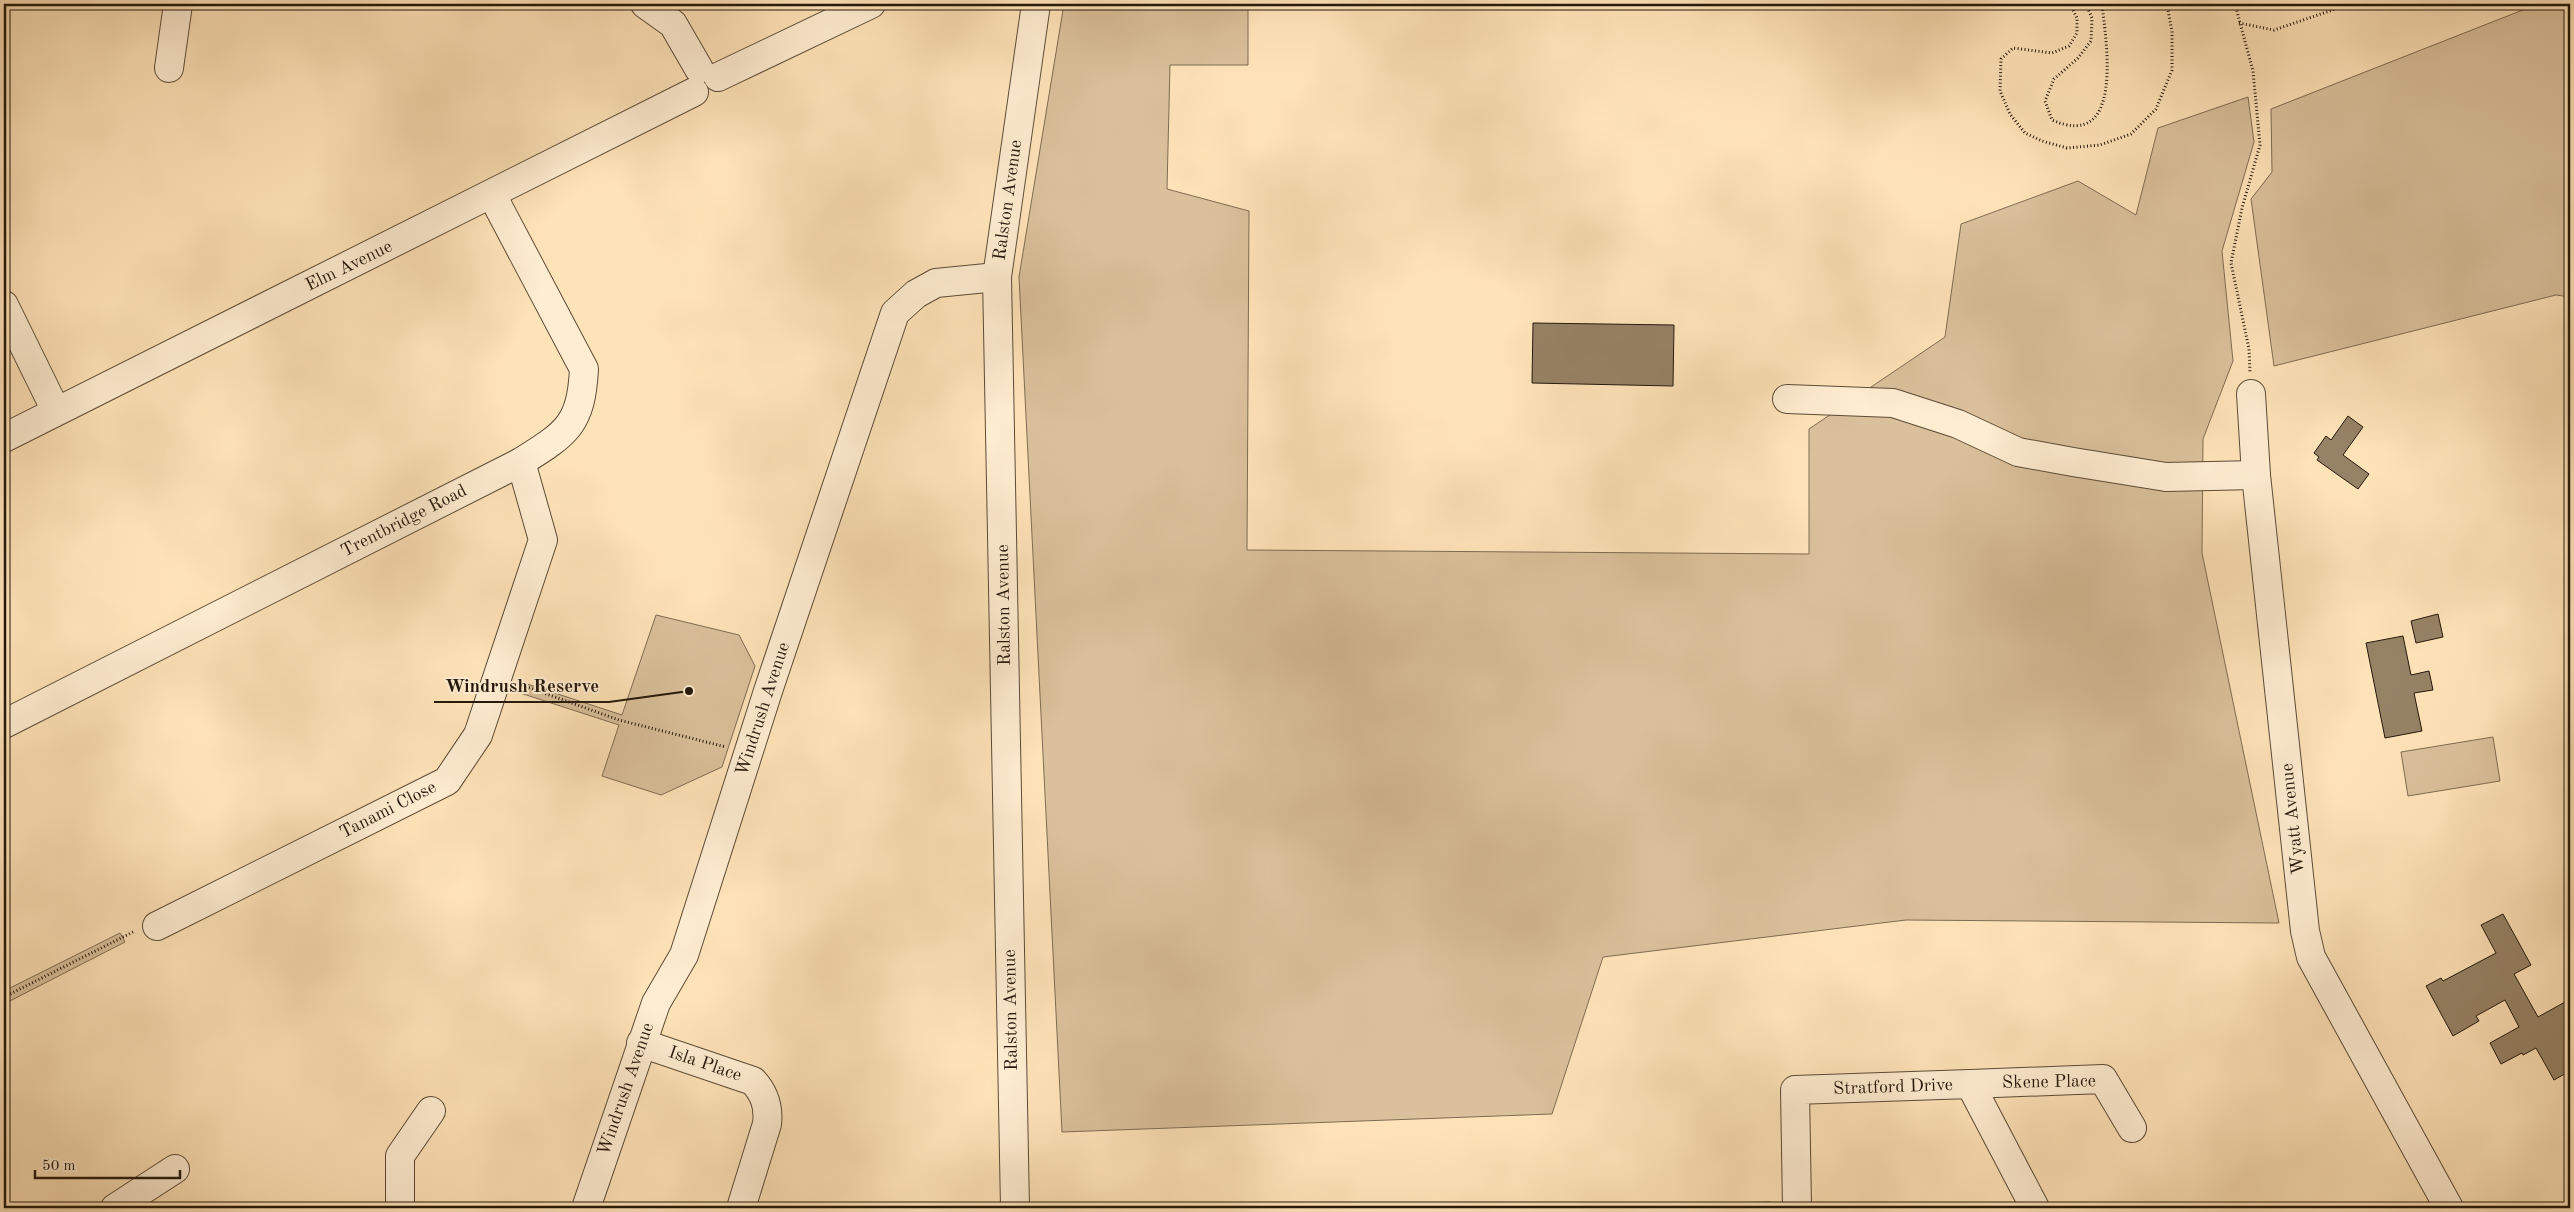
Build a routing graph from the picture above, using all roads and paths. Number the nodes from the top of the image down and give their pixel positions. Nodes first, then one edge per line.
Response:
1 (178, 4) edge
2 (645, 4) edge
3 (870, 4) edge
4 (1036, 4) edge
5 (2070, 4) edge
6 (2086, 4) edge
7 (2102, 4) edge
8 (2167, 4) edge
9 (2235, 4) edge
10 (2350, 4) edge
11 (2238, 23) junction
12 (169, 68) dead end
13 (704, 79) junction
14 (492, 195) junction
15 (997, 277) junction
16 (4, 306) edge
17 (2251, 394) joint
18 (1787, 399) dead end
19 (56, 412) junction
20 (4, 438) edge
21 (521, 462) junction
22 (2256, 475) junction
23 (498, 676) junction
24 (4, 724) edge
25 (749, 752) junction
26 (157, 926) joint
27 (4, 997) edge
28 (641, 1043) junction
29 (1970, 1084) junction
30 (431, 1110) dead end
31 (2132, 1128) dead end
32 (175, 1169) dead end
33 (115, 1208) edge
34 (400, 1208) edge
35 (586, 1208) edge
36 (741, 1208) edge
37 (1015, 1208) edge
38 (1797, 1208) edge
39 (2035, 1208) edge
40 (2450, 1208) edge

1 - 12 street
2 - 13 street
3 - 13 street, Elm Avenue
4 - 15 street, Ralston Avenue
5 - 8 path
6 - 7 path
9 - 11 path
10 - 11 path
11 - 17 path
13 - 14 street, Elm Avenue
14 - 19 street, Elm Avenue
14 - 21 street, Trentbridge Road
15 - 25 street, Windrush Avenue
15 - 37 street, Ralston Avenue
16 - 19 street
17 - 22 street, Wyatt Avenue
18 - 22 street
19 - 20 street, Elm Avenue
21 - 23 street, Tanami Close
21 - 24 street, Trentbridge Road
22 - 40 street, Wyatt Avenue
23 - 25 path
23 - 26 street, Tanami Close
25 - 28 street, Windrush Avenue
26 - 27 path
28 - 35 street, Windrush Avenue
28 - 36 street, Isla Place
29 - 31 street, Skene Place
29 - 38 street, Stratford Drive
29 - 39 street, Stratford Drive
30 - 34 street
32 - 33 street

